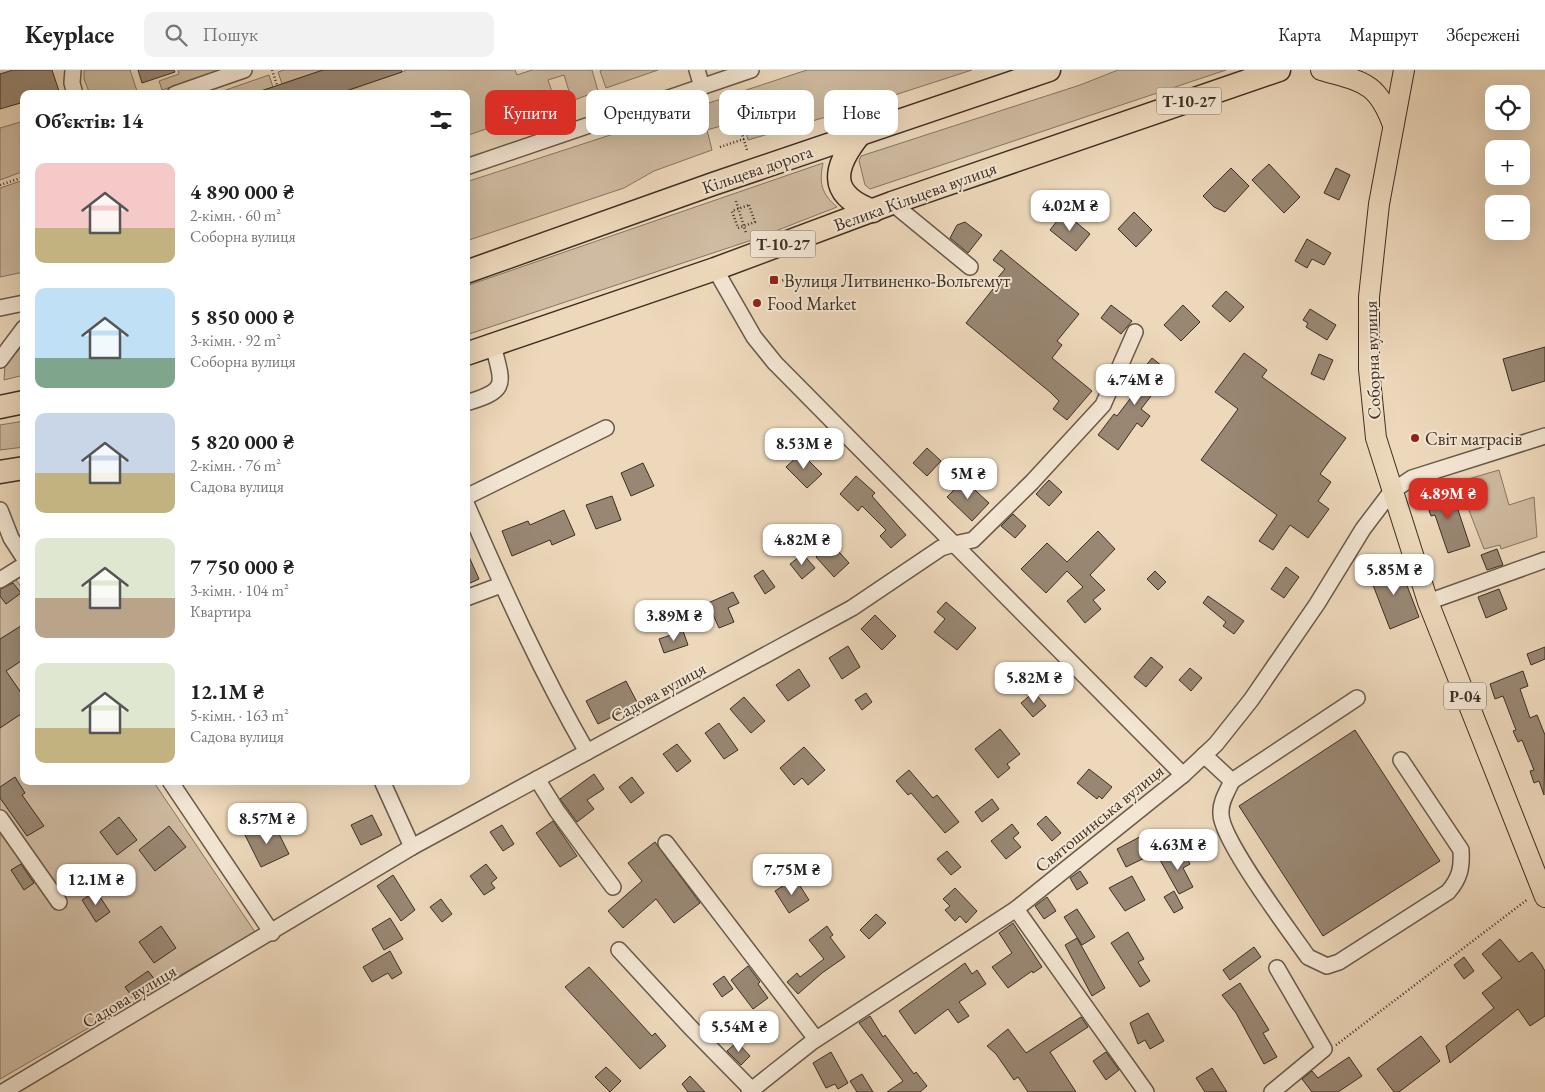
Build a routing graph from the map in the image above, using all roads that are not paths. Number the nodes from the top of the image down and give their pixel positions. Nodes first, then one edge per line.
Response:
1 (73, 70) edge
2 (244, 70) edge
3 (697, 70) edge
4 (751, 70) edge
5 (1049, 70) edge
6 (1279, 70) edge
7 (1321, 70) edge
8 (1404, 70) edge
9 (702, 87) junction
10 (75, 90) edge
11 (186, 90) edge
12 (898, 121) edge
13 (1393, 125) junction
14 (857, 135) edge
15 (859, 135) edge
16 (470, 166) edge
17 (882, 207) junction
18 (970, 267) dead end
19 (715, 269) junction
20 (470, 271) edge
21 (20, 304) edge
22 (0, 308) edge
23 (1135, 332) dead end
24 (20, 333) edge
25 (492, 345) junction
26 (470, 353) edge
27 (0, 360) edge
28 (470, 402) edge
29 (20, 403) edge
30 (0, 407) edge
31 (606, 428) dead end
32 (1545, 436) edge
33 (20, 469) edge
34 (0, 472) edge
35 (1391, 492) junction
36 (470, 495) edge
37 (0, 510) edge
38 (470, 512) edge
39 (6, 542) edge
40 (954, 544) junction
41 (20, 555) edge
42 (1545, 560) edge
43 (20, 562) edge
44 (0, 580) edge
45 (502, 585) junction
46 (470, 597) edge
47 (1428, 602) junction
48 (1356, 698) dead end
49 (587, 752) junction
50 (1204, 755) junction
51 (1400, 760) dead end
52 (1183, 776) junction
53 (537, 779) junction
54 (1232, 781) junction
55 (173, 785) edge
56 (384, 785) edge
57 (0, 818) edge
58 (666, 843) dead end
59 (412, 847) junction
60 (613, 887) dead end
61 (1543, 893) edge
62 (59, 902) dead end
63 (1016, 909) junction
64 (272, 932) junction
65 (620, 950) dead end
66 (1277, 968) dead end
67 (816, 1039) junction
68 (751, 1091) edge
69 (4, 1092) edge
70 (1146, 1092) edge
71 (1272, 1092) edge

1 - 10 street
2 - 11 street
3 - 9 street
4 - 9 street
5 - 12 highway, Кільцева дорога
6 - 17 highway, Велика Кільцева вулиця / Т-10-27
7 - 13 main road
8 - 13 main road, Соборна вулиця / Р-04
9 - 16 street
13 - 35 main road, Соборна вулиця / Р-04
14 - 20 highway, Кільцева дорога
15 - 17 highway
17 - 18 street
17 - 19 highway, Велика Кільцева вулиця / Т-10-27
19 - 25 highway, Велика Кільцева вулиця / Т-10-27
19 - 40 street
21 - 22 street
23 - 40 street, Садова вулиця
24 - 27 street
25 - 26 highway, Велика Кільцева вулиця / Т-10-27
25 - 28 street
29 - 30 highway
31 - 36 street
32 - 35 street, Святошинська вулиця
33 - 34 highway
35 - 47 main road, Соборна вулиця / Р-04
35 - 50 street, Святошинська вулиця
37 - 39 street
38 - 45 street
39 - 41 street
40 - 49 street, Садова вулиця
40 - 52 street
42 - 47 street
43 - 44 street
45 - 46 street
45 - 49 street
47 - 61 main road, Соборна вулиця / Р-04
48 - 54 street
49 - 53 street, Садова вулиця
50 - 52 street, Святошинська вулиця
50 - 54 street
51 - 54 street
52 - 63 street, Святошинська вулиця
53 - 59 street, Садова вулиця
53 - 60 street
55 - 64 street
56 - 59 street
57 - 62 street
58 - 67 street
59 - 64 street, Садова вулиця
63 - 67 street, Святошинська вулиця
63 - 70 street
64 - 69 street, Садова вулиця
65 - 68 street
66 - 71 street
67 - 68 street, Святошинська вулиця

